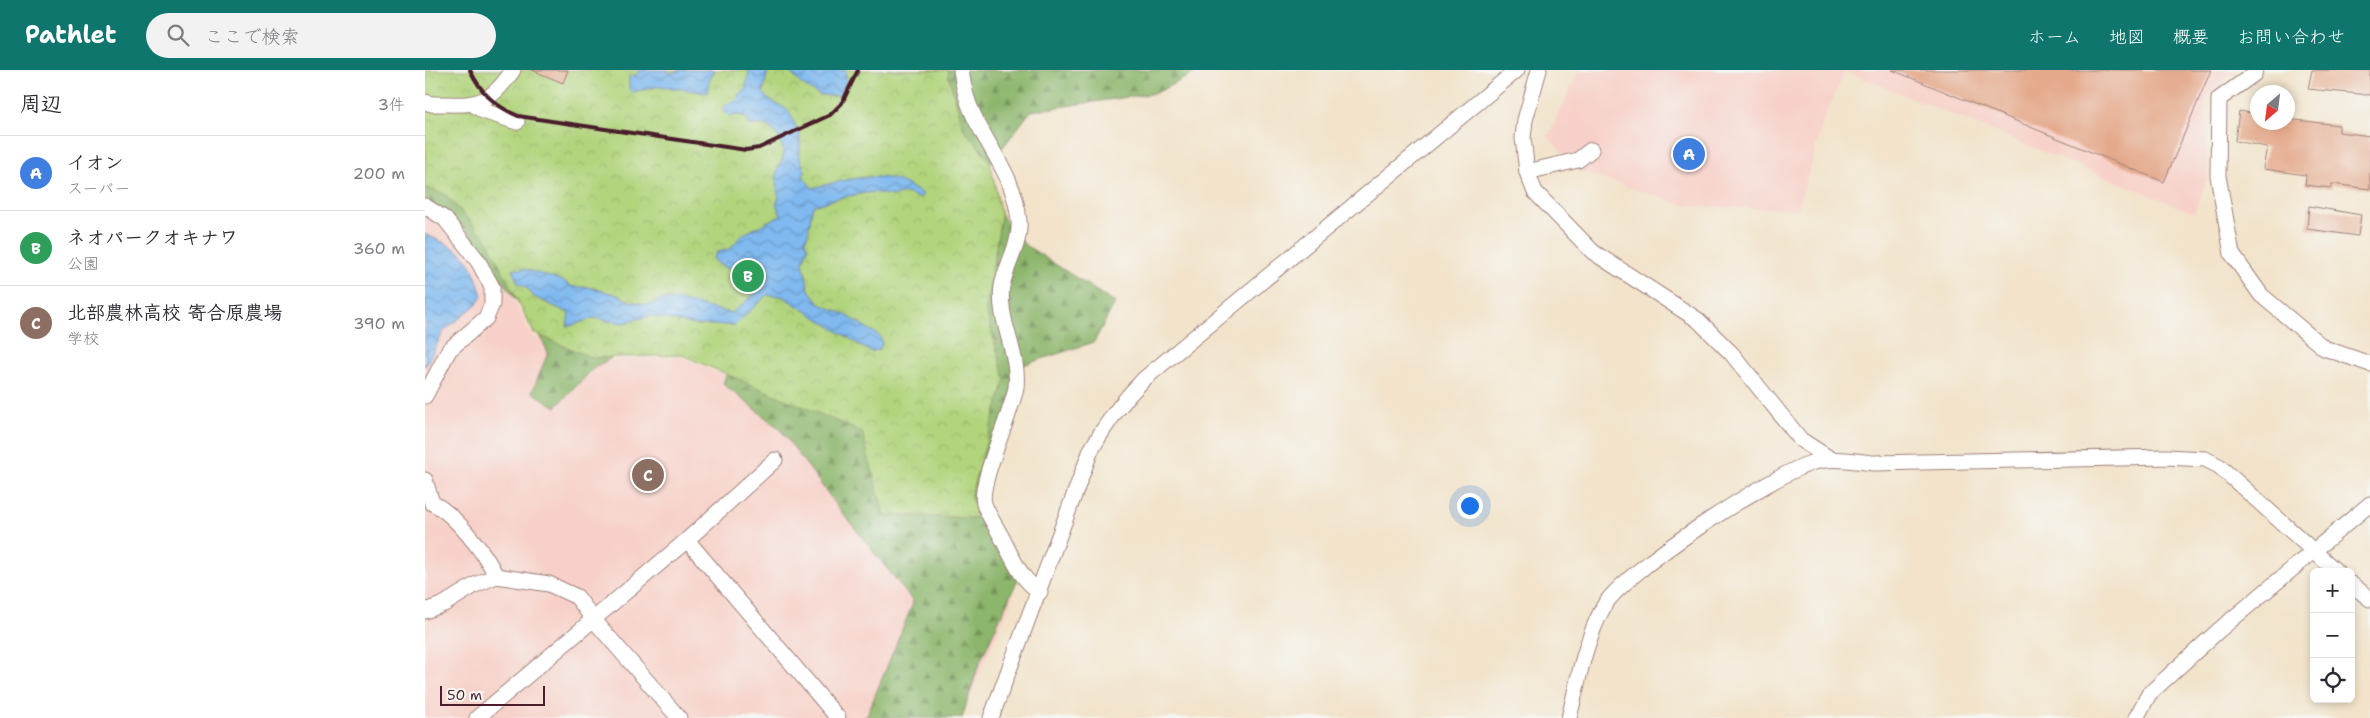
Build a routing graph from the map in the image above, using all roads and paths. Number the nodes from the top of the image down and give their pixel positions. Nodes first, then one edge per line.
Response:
1 (513, 70) edge
2 (961, 70) edge
3 (1517, 70) edge
4 (1539, 70) edge
5 (2255, 70) edge
6 (425, 102) edge
7 (473, 104) junction
8 (517, 122) dead end
9 (1591, 150) dead end
10 (1527, 172) junction
11 (425, 206) edge
12 (2370, 364) edge
13 (425, 396) edge
14 (1829, 458) junction
15 (775, 460) dead end
16 (425, 480) edge
17 (2370, 504) edge
18 (687, 540) junction
19 (2313, 550) junction
20 (2333, 568) edge
21 (496, 576) junction
22 (2355, 587) edge
23 (1040, 592) junction
24 (2370, 599) edge
25 (425, 611) edge
26 (593, 619) junction
27 (675, 717) edge
28 (477, 718) edge
29 (838, 718) edge
30 (991, 718) edge
31 (1569, 718) edge
32 (2136, 718) edge

1 - 7 street
2 - 23 street
3 - 23 street
4 - 10 street
5 - 12 street
6 - 7 street
7 - 8 street
9 - 10 street
10 - 14 street
11 - 13 street
14 - 19 street
14 - 31 street
15 - 18 street
16 - 21 street
17 - 19 street
18 - 26 street
18 - 29 street
19 - 20 street
19 - 32 street
21 - 25 street
21 - 26 street
22 - 24 street
23 - 30 street
26 - 27 street
26 - 28 street

